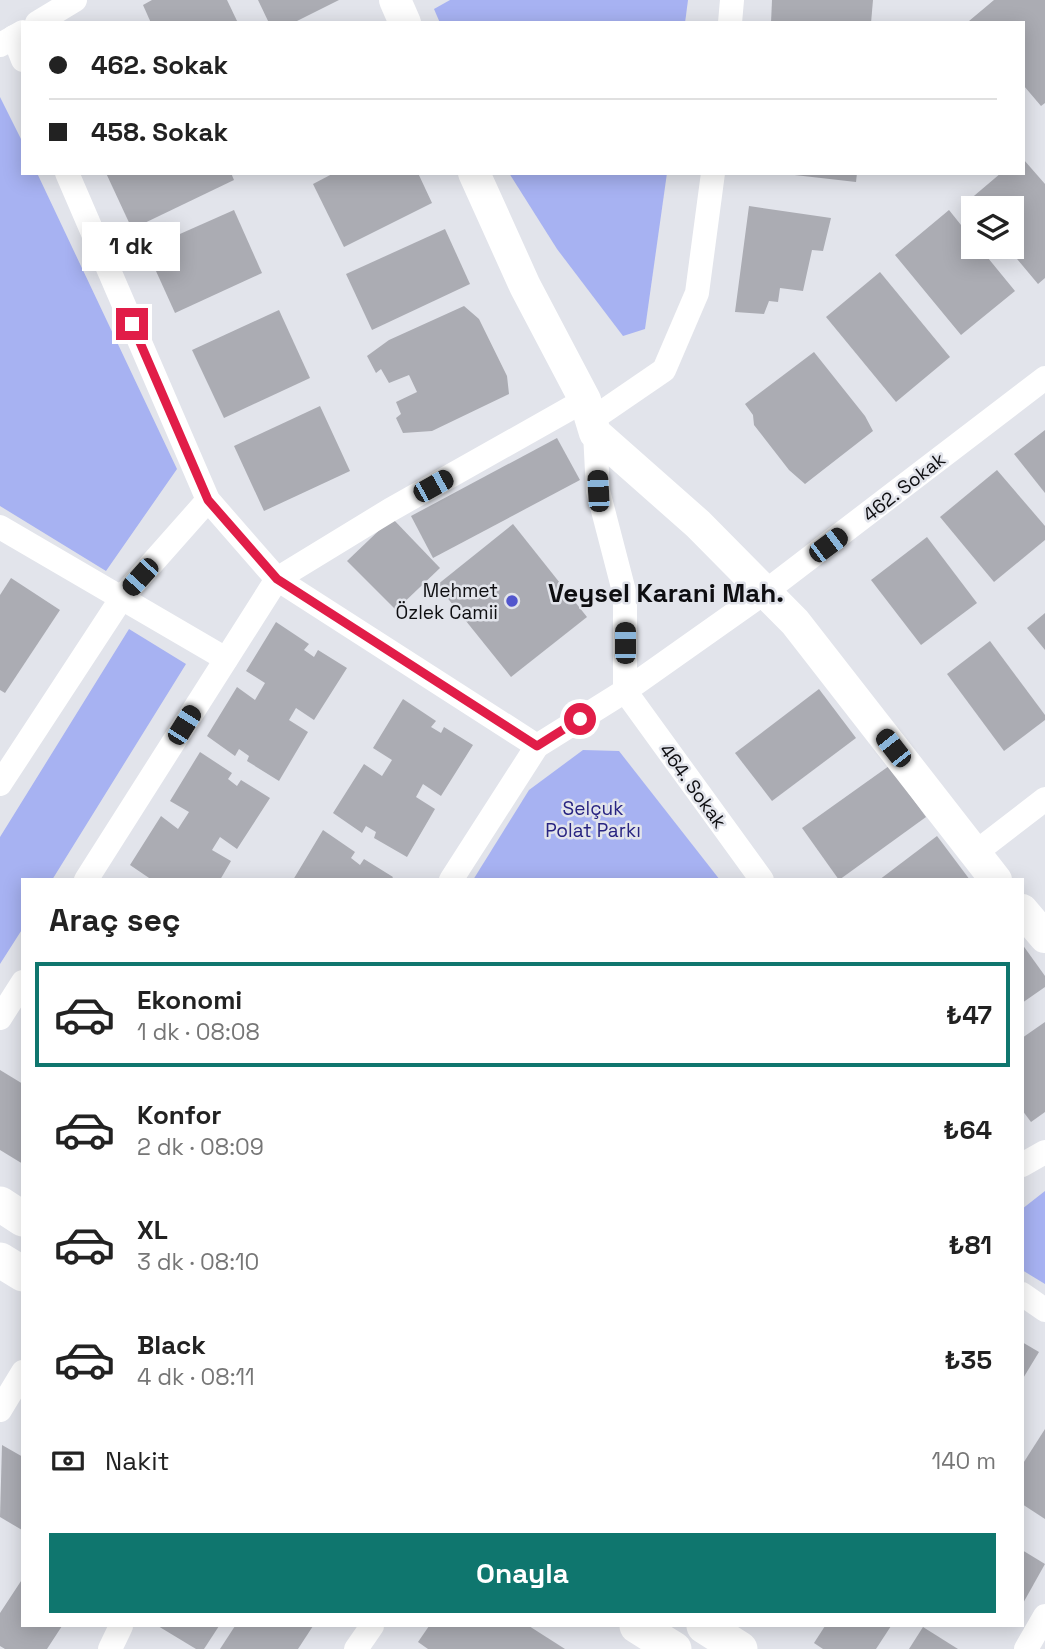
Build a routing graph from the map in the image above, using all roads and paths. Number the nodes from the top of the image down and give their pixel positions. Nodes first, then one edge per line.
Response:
1 (75, 0) edge
2 (732, 0) edge
3 (40, 21) edge
4 (730, 21) edge
5 (12, 38) edge
6 (21, 56) edge
7 (69, 175) edge
8 (475, 175) edge
9 (713, 175) edge
10 (1045, 378) edge
11 (590, 418) junction
12 (208, 500) junction
13 (0, 527) edge
14 (277, 579) junction
15 (765, 592) junction
16 (122, 596) junction
17 (226, 659) junction
18 (625, 691) junction
19 (537, 746) junction
20 (0, 784) edge
21 (1045, 799) edge
22 (975, 853) junction
23 (87, 878) edge
24 (452, 878) edge
25 (761, 878) edge
26 (994, 878) edge
27 (1024, 912) edge
28 (1045, 937) edge
29 (21, 985) edge
30 (0, 1018) edge
31 (1045, 1152) edge
32 (1024, 1164) edge
33 (0, 1204) edge
34 (21, 1218) edge
35 (0, 1260) edge
36 (21, 1273) edge
37 (1024, 1295) edge
38 (1045, 1310) edge
39 (21, 1376) edge
40 (0, 1410) edge
41 (1045, 1616) edge
42 (121, 1627) edge
43 (371, 1627) edge
44 (639, 1627) edge
45 (706, 1627) edge
46 (110, 1649) edge
47 (356, 1649) edge
48 (674, 1649) edge
49 (740, 1649) edge
50 (1026, 1649) edge

1 - 3 street
2 - 4 street
5 - 6 street
7 - 12 street
8 - 11 street
9 - 11 street
10 - 15 street, 462. Sokak
11 - 14 street
11 - 15 street
11 - 18 street
12 - 14 street
12 - 16 street
13 - 16 street
14 - 17 street
14 - 19 street
15 - 18 street, 462. Sokak
15 - 22 street
16 - 17 street
16 - 20 street
17 - 23 street
18 - 19 street, 462. Sokak
18 - 25 street, 464. Sokak
19 - 24 street, 462. Sokak
21 - 22 street
22 - 26 street
27 - 28 street
29 - 30 street
31 - 32 street
33 - 34 main road
35 - 36 main road
37 - 38 street
39 - 40 street
41 - 50 street
42 - 46 street
43 - 47 street
44 - 48 main road
45 - 49 main road

